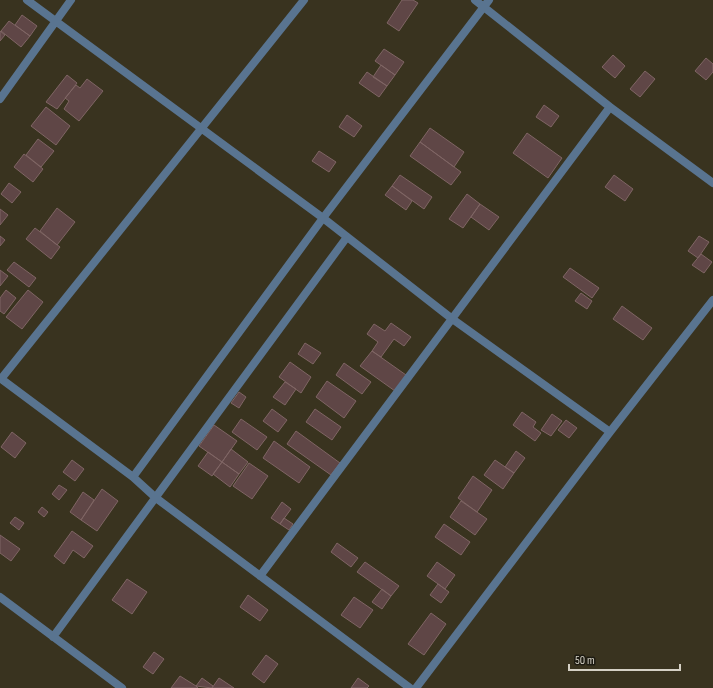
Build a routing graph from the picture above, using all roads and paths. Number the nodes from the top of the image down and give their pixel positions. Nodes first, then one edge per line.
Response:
1 (27, 0) edge
2 (71, 0) edge
3 (304, 0) edge
4 (475, 0) edge
5 (487, 3) edge
6 (55, 21) junction
7 (0, 99) edge
8 (610, 107) junction
9 (202, 129) junction
10 (713, 183) edge
11 (323, 218) junction
12 (347, 237) junction
13 (713, 300) edge
14 (451, 318) junction
15 (1, 378) edge
16 (610, 432) junction
17 (133, 477) junction
18 (155, 498) junction
19 (260, 576) junction
20 (0, 597) edge
21 (53, 637) junction
22 (122, 688) edge
23 (410, 688) edge
24 (416, 688) edge

1 - 6 street
2 - 6 street
3 - 9 street
4 - 5 street
5 - 8 street
5 - 11 street
6 - 7 street
6 - 9 street
8 - 10 street
8 - 14 street
9 - 11 street
9 - 15 street
11 - 12 street
11 - 17 street
12 - 14 street
12 - 18 street
13 - 16 street
14 - 16 street
14 - 19 street
15 - 17 street
16 - 24 street
17 - 18 street
18 - 19 street
18 - 21 street
19 - 23 street
20 - 21 street
21 - 22 street

